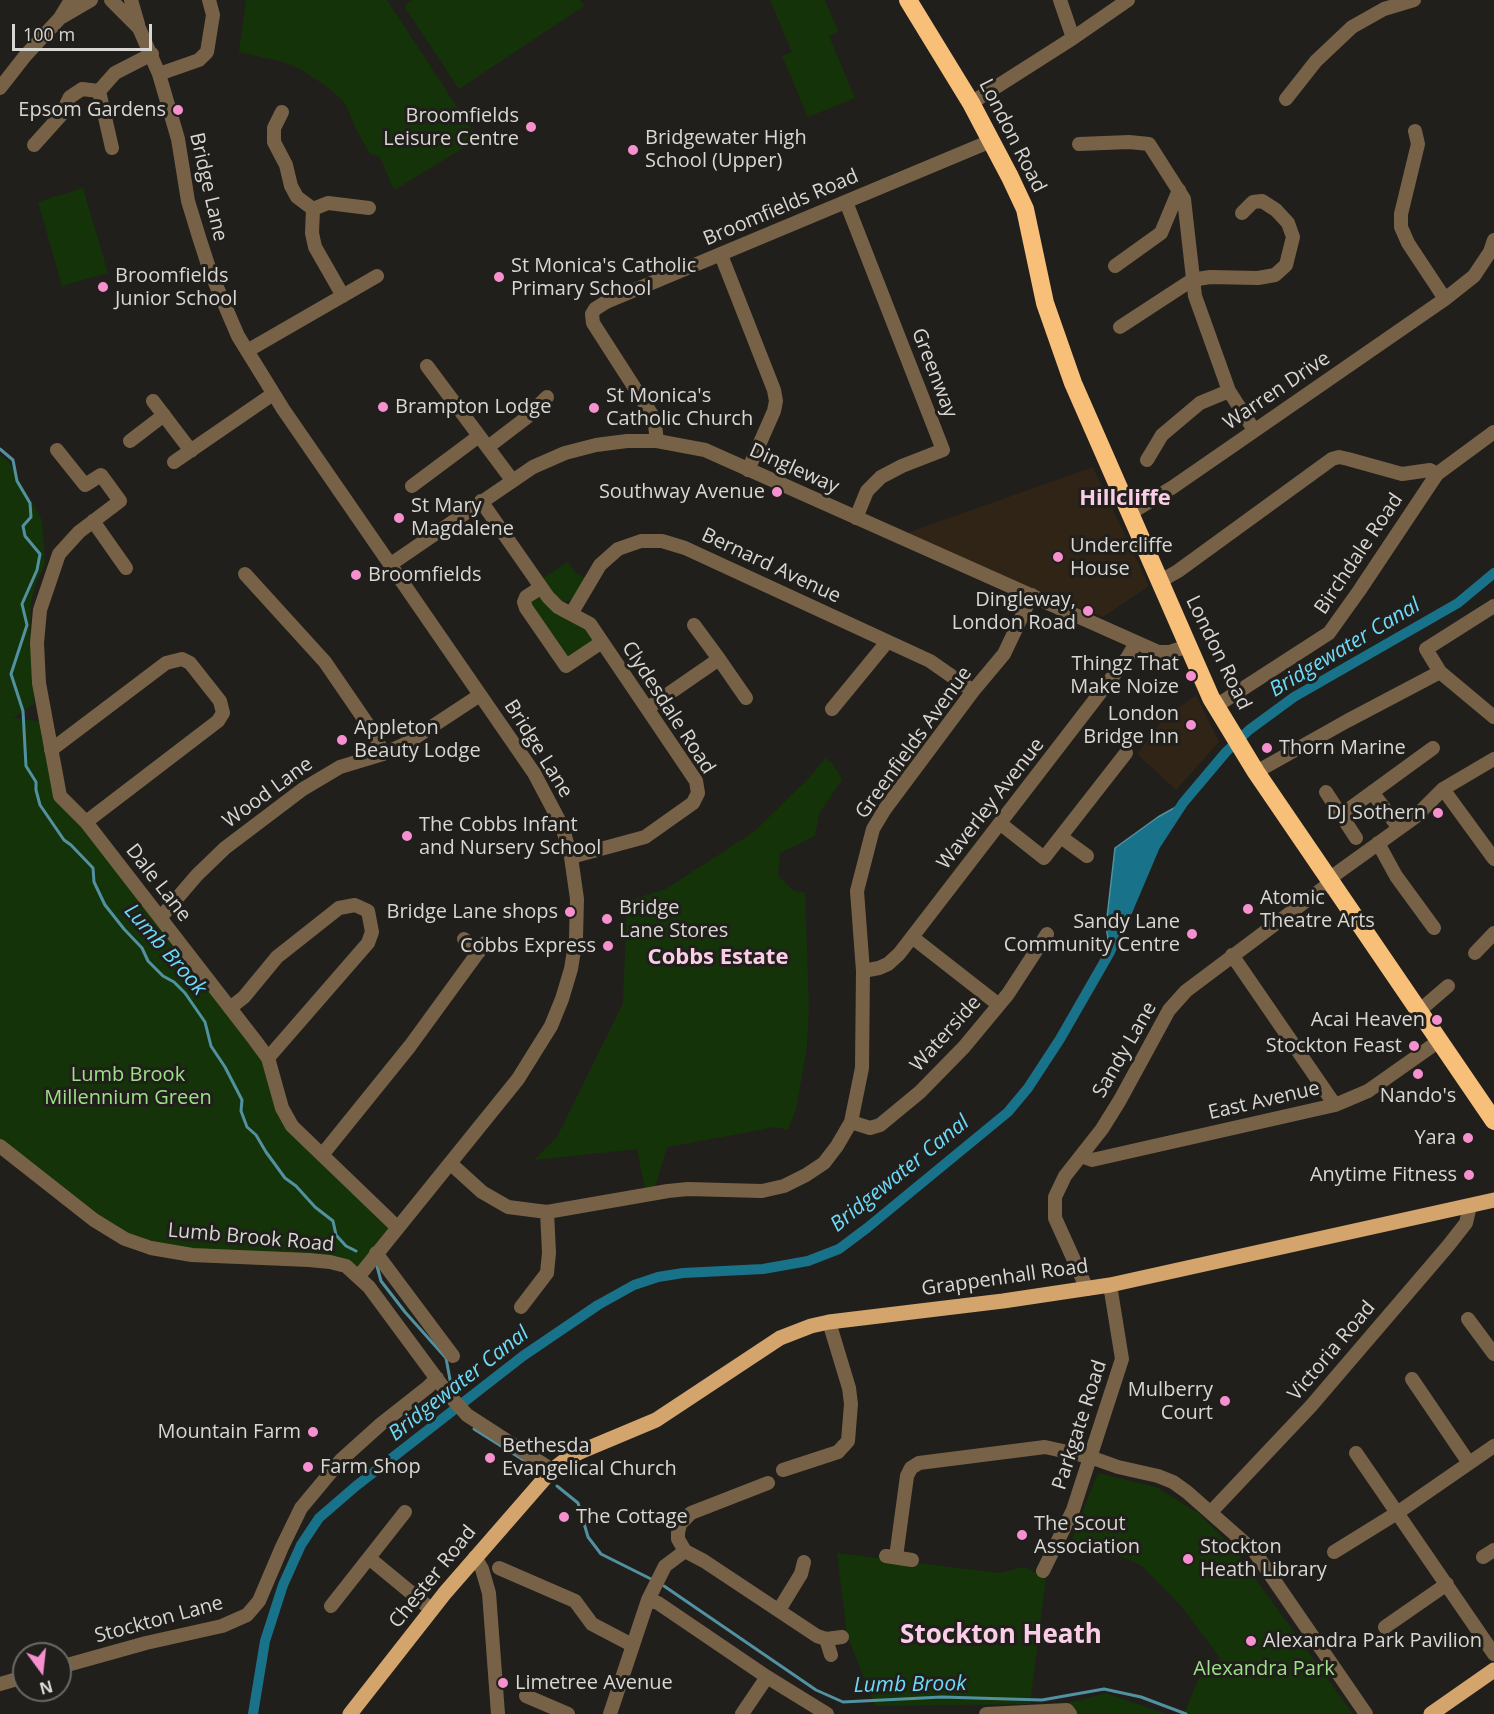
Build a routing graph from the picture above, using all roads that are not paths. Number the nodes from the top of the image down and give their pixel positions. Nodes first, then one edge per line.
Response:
1 (71, 0) edge
2 (91, 0) edge
3 (111, 0) edge
4 (131, 0) edge
5 (209, 0) edge
6 (908, 0) edge
7 (1060, 0) edge
8 (1128, 0) edge
9 (1414, 0) edge
10 (60, 18) junction
11 (139, 28) junction
12 (1073, 38) junction
13 (152, 54) junction
14 (159, 74) junction
15 (0, 88) edge
16 (99, 91) junction
17 (1282, 99) dead end
18 (971, 102) junction
19 (282, 112) dead end
20 (1415, 131) dead end
21 (991, 141) junction
22 (1079, 144) dead end
23 (34, 145) dead end
24 (112, 148) dead end
25 (1179, 190) junction
26 (846, 202) junction
27 (369, 208) dead end
28 (314, 209) junction
29 (1242, 213) dead end
30 (1494, 240) edge
31 (721, 255) junction
32 (1115, 266) dead end
33 (377, 276) dead end
34 (1192, 280) junction
35 (343, 296) junction
36 (1445, 299) junction
37 (1119, 326) dead end
38 (247, 351) junction
39 (428, 366) dead end
40 (1229, 391) junction
41 (273, 394) junction
42 (547, 397) dead end
43 (153, 401) dead end
44 (164, 415) junction
45 (1254, 430) junction
46 (1494, 432) edge
47 (130, 441) dead end
48 (484, 441) junction
49 (657, 441) junction
50 (57, 450) dead end
51 (191, 451) junction
52 (1147, 460) dead end
53 (174, 462) dead end
54 (748, 470) junction
55 (1437, 474) junction
56 (512, 480) junction
57 (412, 486) dead end
58 (481, 501) junction
59 (1129, 514) junction
60 (856, 518) junction
61 (93, 521) junction
62 (391, 564) junction
63 (126, 568) dead end
64 (245, 574) dead end
65 (1159, 582) junction
66 (540, 588) junction
67 (1032, 596) junction
68 (1494, 606) edge
69 (571, 614) junction
70 (694, 625) dead end
71 (602, 642) junction
72 (887, 642) junction
73 (1136, 643) junction
74 (1188, 646) junction
75 (719, 659) junction
76 (1440, 672) junction
77 (973, 691) junction
78 (480, 695) junction
79 (746, 698) dead end
80 (1216, 706) junction
81 (648, 708) junction
82 (832, 709) dead end
83 (1494, 717) edge
84 (1433, 747) dead end
85 (51, 750) junction
86 (1126, 753) dead end
87 (383, 754) junction
88 (1494, 759) edge
89 (1257, 772) junction
90 (1443, 789) junction
91 (1326, 792) dead end
92 (1372, 792) junction
93 (1341, 815) junction
94 (86, 822) junction
95 (1000, 824) junction
96 (1399, 828) junction
97 (1061, 837) junction
98 (1356, 838) dead end
99 (1378, 843) junction
100 (1087, 856) dead end
101 (571, 857) junction
102 (1494, 859) edge
103 (1330, 881) junction
104 (161, 917) junction
105 (1434, 928) dead end
106 (1494, 933) edge
107 (1047, 934) dead end
108 (912, 937) junction
109 (464, 939) dead end
110 (1475, 953) dead end
111 (1232, 955) junction
112 (863, 970) junction
113 (1448, 986) dead end
114 (999, 1005) junction
115 (230, 1008) junction
116 (1419, 1011) junction
117 (1439, 1041) junction
118 (268, 1058) junction
119 (1335, 1105) junction
120 (1494, 1121) edge
121 (851, 1122) junction
122 (0, 1146) edge
123 (322, 1155) junction
124 (1081, 1156) junction
125 (450, 1163) junction
126 (1494, 1200) edge
127 (1470, 1206) junction
128 (548, 1212) junction
129 (397, 1227) junction
130 (376, 1253) junction
131 (359, 1276) junction
132 (1110, 1285) junction
133 (1087, 1289) junction
134 (521, 1307) dead end
135 (1468, 1319) dead end
136 (829, 1322) junction
137 (1492, 1346) edge
138 (453, 1356) dead end
139 (437, 1378) junction
140 (1412, 1379) dead end
141 (1494, 1446) edge
142 (1356, 1453) dead end
143 (1089, 1458) junction
144 (1469, 1463) junction
145 (552, 1470) junction
146 (783, 1470) dead end
147 (768, 1483) dead end
148 (405, 1512) dead end
149 (1211, 1512) junction
150 (1397, 1513) junction
151 (685, 1551) junction
152 (1334, 1552) dead end
153 (475, 1557) junction
154 (369, 1558) junction
155 (912, 1560) dead end
156 (804, 1562) dead end
157 (499, 1568) dead end
158 (1043, 1571) dead end
159 (1448, 1584) junction
160 (648, 1600) junction
161 (331, 1606) dead end
162 (432, 1610) junction
163 (779, 1610) junction
164 (1385, 1627) dead end
165 (842, 1637) dead end
166 (826, 1639) junction
167 (633, 1645) junction
168 (1494, 1654) edge
169 (831, 1655) dead end
170 (72, 1664) edge
171 (1494, 1670) edge
172 (767, 1677) junction
173 (526, 1696) dead end
174 (350, 1714) edge
175 (498, 1714) edge
176 (568, 1714) edge
177 (610, 1714) edge
178 (742, 1714) edge
179 (827, 1714) edge
180 (986, 1714) edge
181 (1070, 1714) edge
182 (1366, 1714) edge
183 (1431, 1714) edge

1 - 10 street
2 - 10 street
3 - 11 street, Bridge Lane
4 - 11 street, Bridge Lane
5 - 14 street
6 - 18 highway, London Road
7 - 12 street
8 - 12 street
9 - 17 street
10 - 15 street
11 - 13 street, Bridge Lane
12 - 18 street
13 - 14 street, Bridge Lane
13 - 16 street
14 - 38 street, Bridge Lane
16 - 23 street
16 - 24 street
18 - 21 highway, London Road
19 - 28 street
20 - 36 street
21 - 26 street, Broomfields Road
21 - 59 highway, London Road
22 - 25 street
25 - 32 street
25 - 34 street
26 - 31 street, Broomfields Road
26 - 60 street, Greenway
27 - 28 street
28 - 35 street
29 - 34 street
30 - 36 street, Warren Drive
31 - 49 street, Broomfields Road
31 - 54 street
33 - 35 street
34 - 37 street
34 - 40 street
35 - 38 street
36 - 45 street, Warren Drive
38 - 41 street, Bridge Lane
39 - 48 street
40 - 45 street
40 - 52 street
41 - 51 street
41 - 62 street, Bridge Lane
42 - 48 street
43 - 44 street
44 - 47 street
44 - 51 street
45 - 59 street, Warren Drive
46 - 55 street, Birchdale Road
48 - 56 street
48 - 57 street
49 - 54 street, Dingleway
49 - 56 street, Dingleway
50 - 61 street, Dale Lane
51 - 53 street
54 - 60 street, Dingleway
55 - 65 street
55 - 80 street, Birchdale Road
56 - 58 street, Dingleway
58 - 62 street, Dingleway
58 - 66 street, Clydesdale Road
59 - 65 highway, London Road
60 - 67 street, Dingleway
61 - 63 street
61 - 85 street, Dale Lane
62 - 78 street, Bridge Lane
64 - 87 street
65 - 74 highway, London Road
66 - 69 street, Clydesdale Road
66 - 71 street, Clydesdale Road
67 - 73 street, Dingleway
67 - 77 street, Greenfields Avenue
68 - 76 street
69 - 71 street, Clydesdale Road
69 - 72 street, Bernard Avenue
70 - 75 street
71 - 81 street, Clydesdale Road
72 - 77 street, Bernard Avenue
72 - 82 street
73 - 74 street, Dingleway
73 - 95 street, Waverley Avenue
74 - 80 highway, London Road
75 - 79 street
75 - 81 street
76 - 83 street
76 - 89 street
77 - 112 street, Greenfields Avenue
78 - 87 street, Wood Lane
78 - 101 street, Bridge Lane
80 - 89 highway, London Road
81 - 101 street, Clydesdale Road
84 - 92 street
85 - 94 street, Dale Lane
85 - 94 street
86 - 97 street
87 - 104 street, Wood Lane
88 - 90 street, Sandy Lane
89 - 103 highway, London Road
90 - 96 street, Sandy Lane
90 - 102 street
91 - 93 street
92 - 93 street
92 - 96 street
93 - 98 street
94 - 104 street, Dale Lane
95 - 97 street
95 - 108 street, Waverley Avenue
96 - 99 street, Sandy Lane
97 - 100 street
99 - 103 street, Sandy Lane
99 - 105 street
101 - 125 street, Bridge Lane
103 - 111 street, Sandy Lane
103 - 116 highway, London Road
104 - 115 street, Dale Lane
106 - 110 street
107 - 114 street, Waterside
108 - 112 street, Waverley Avenue
108 - 114 street
109 - 123 street
111 - 119 street
111 - 124 street, Sandy Lane
112 - 121 street, Greenfields Avenue
113 - 116 street
114 - 121 street, Waterside
115 - 118 street, Dale Lane
115 - 118 street
116 - 117 highway, London Road
117 - 119 street, East Avenue
117 - 120 highway, London Road
118 - 123 street, Dale Lane
119 - 124 street, East Avenue
121 - 128 street, Greenfields Avenue
122 - 131 street, Lumb Brook Road
123 - 129 street, Dale Lane
124 - 133 street, Sandy Lane
125 - 128 street, Greenfields Avenue
125 - 129 street, Bridge Lane
126 - 127 main road, Grappenhall Road
127 - 132 main road, Grappenhall Road
127 - 149 street, Victoria Road
128 - 134 street
129 - 130 street, Bridge Lane
130 - 131 street, Bridge Lane
130 - 138 street
131 - 139 street, Lumb Brook Road
132 - 133 main road, Grappenhall Road
132 - 143 street, Parkgate Road
133 - 136 main road, Grappenhall Road
135 - 137 street
136 - 145 main road, Grappenhall Road
136 - 146 street
139 - 145 street, Lumb Brook Road
139 - 170 street, Stockton Lane
140 - 144 street
141 - 144 street
142 - 150 street
143 - 149 street
143 - 155 street
143 - 158 street, Parkgate Road
144 - 150 street
145 - 153 main road, Chester Road
147 - 151 street
148 - 154 street
149 - 182 street
150 - 152 street
150 - 159 street
151 - 160 street
151 - 163 street
153 - 162 main road, Chester Road
153 - 175 street
154 - 161 street
154 - 162 street
156 - 163 street
157 - 167 street
159 - 164 street
159 - 168 street
160 - 167 street
160 - 172 street
162 - 174 main road, Chester Road
163 - 166 street
165 - 166 street
166 - 169 street
167 - 177 street
171 - 183 main road
172 - 178 street
172 - 179 street
173 - 176 street
180 - 181 street

